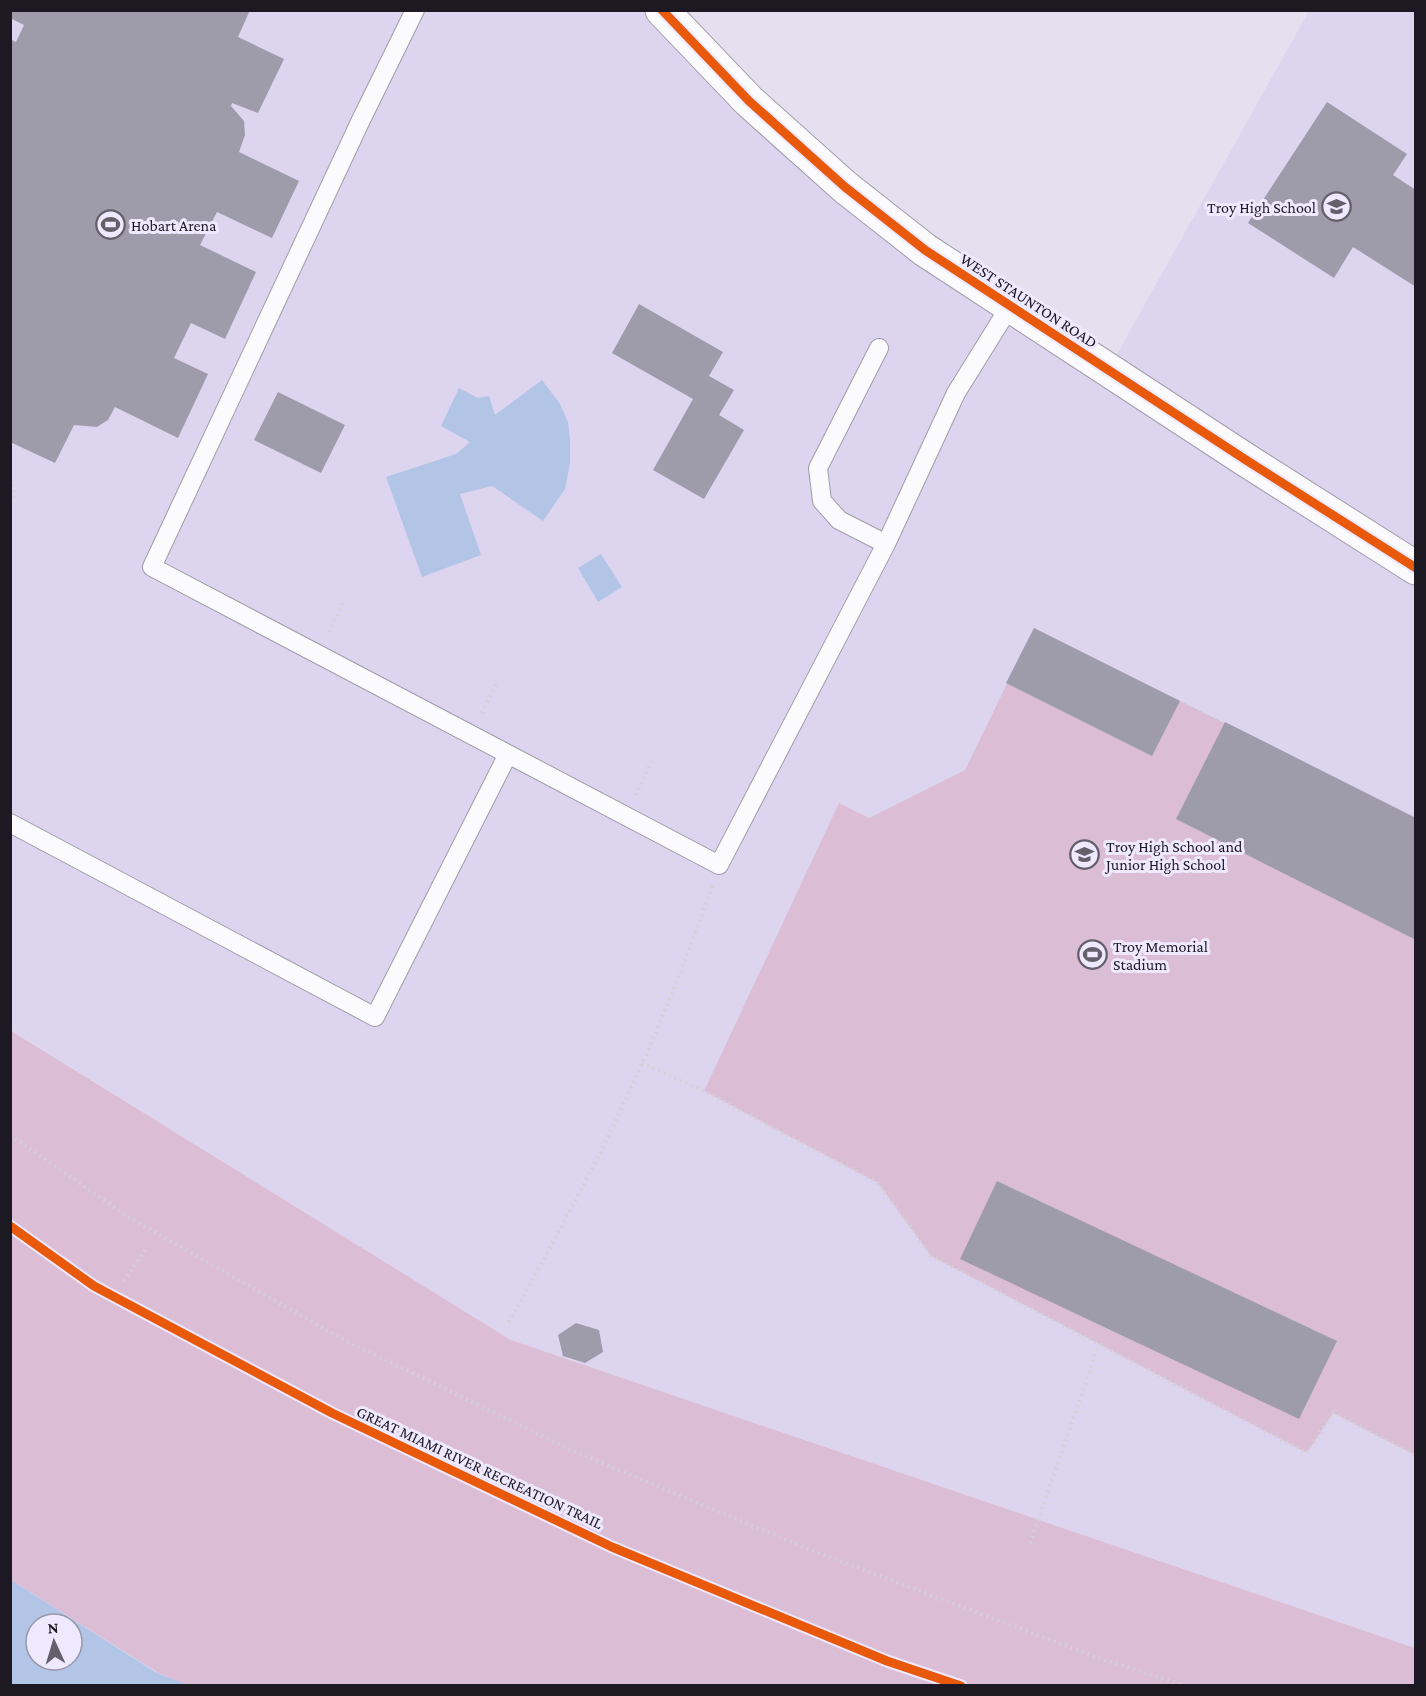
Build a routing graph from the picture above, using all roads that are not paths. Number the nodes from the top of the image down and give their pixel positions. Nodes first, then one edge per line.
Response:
1 (416, 10) edge
2 (662, 10) edge
3 (1010, 306) junction
4 (879, 348) dead end
5 (886, 544) junction
6 (1416, 568) edge
7 (508, 754) junction
8 (10, 823) edge

1 - 7 lane
2 - 3 street, WEST STAUNTON ROAD
3 - 5 lane
3 - 6 street, WEST STAUNTON ROAD
4 - 5 lane
5 - 7 lane
7 - 8 lane

